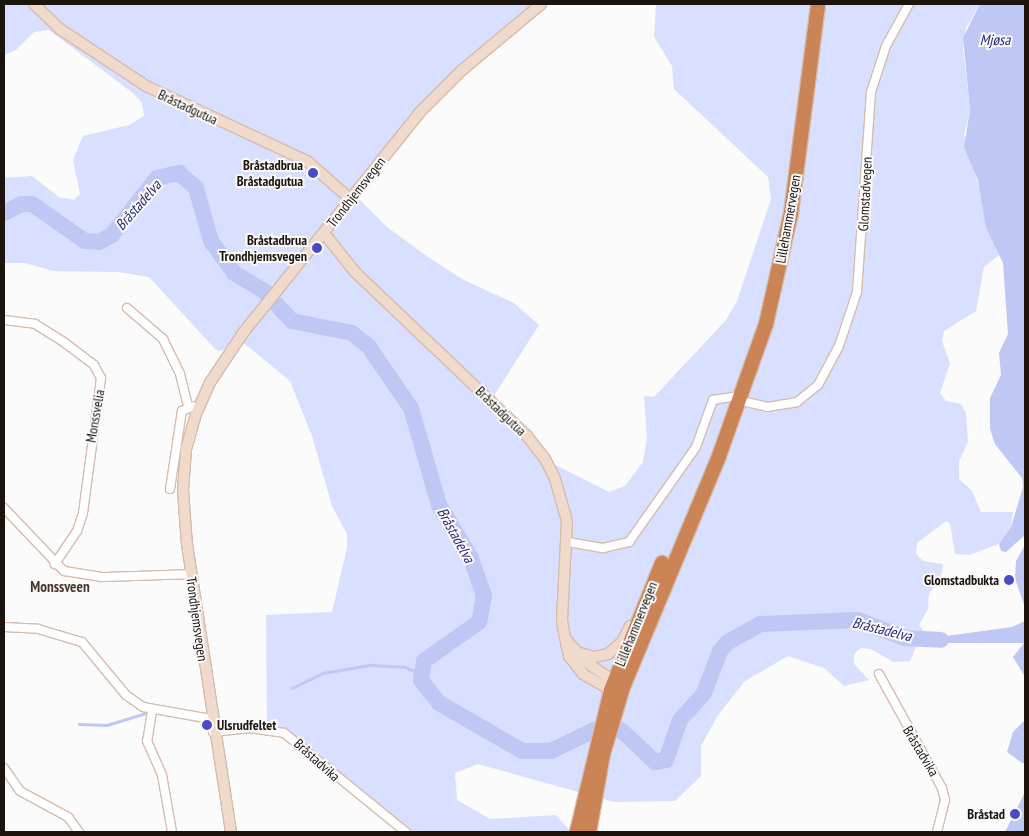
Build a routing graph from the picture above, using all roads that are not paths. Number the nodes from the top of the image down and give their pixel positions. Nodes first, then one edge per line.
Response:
1 (34, 4) edge
2 (542, 4) edge
3 (818, 4) edge
4 (909, 4) edge
5 (349, 198) junction
6 (324, 233) junction
7 (128, 308) dead end
8 (4, 320) edge
9 (733, 397) dead end
10 (746, 402) dead end
11 (200, 405) junction
12 (188, 406) junction
13 (728, 428) junction
14 (170, 489) dead end
15 (4, 508) edge
16 (568, 542) junction
17 (56, 564) junction
18 (191, 574) junction
19 (644, 604) junction
20 (4, 627) edge
21 (566, 640) junction
22 (579, 653) junction
23 (879, 674) dead end
24 (616, 685) junction
25 (152, 711) junction
26 (211, 719) junction
27 (213, 732) junction
28 (4, 768) edge
29 (593, 775) junction
30 (80, 832) edge
31 (172, 832) edge
32 (232, 832) edge
33 (406, 832) edge
34 (577, 832) edge
35 (590, 832) edge
36 (937, 832) edge

1 - 5 main road, Bråstadgutua
2 - 5 main road, Trondhjemsvegen
3 - 13 highway, Lillehammervegen
4 - 10 street, Glomstadvegen
5 - 6 main road, Trondhjemsvegen
6 - 11 main road, Trondhjemsvegen
6 - 16 main road, Bråstadgutua
7 - 12 street
8 - 17 street, Monssvelia
9 - 16 street
11 - 12 street
11 - 18 main road, Trondhjemsvegen
12 - 14 street
13 - 19 highway, Lillehammervegen
13 - 24 highway, Lillehammervegen
15 - 17 street
16 - 21 main road, Bråstadgutua
17 - 18 street
18 - 26 main road, Trondhjemsvegen
19 - 22 main road
19 - 24 highway, Lillehammervegen
20 - 25 street
21 - 22 main road
21 - 24 main road, Bråstadgutua
22 - 24 main road
23 - 36 street, Bråstadvika
24 - 29 highway, Lillehammervegen
25 - 26 street
25 - 31 street
26 - 27 main road, Trondhjemsvegen
27 - 32 main road, Trondhjemsvegen
27 - 33 street, Bråstadvika
28 - 30 street
29 - 34 highway, Lillehammervegen
29 - 35 highway, Lillehammervegen

